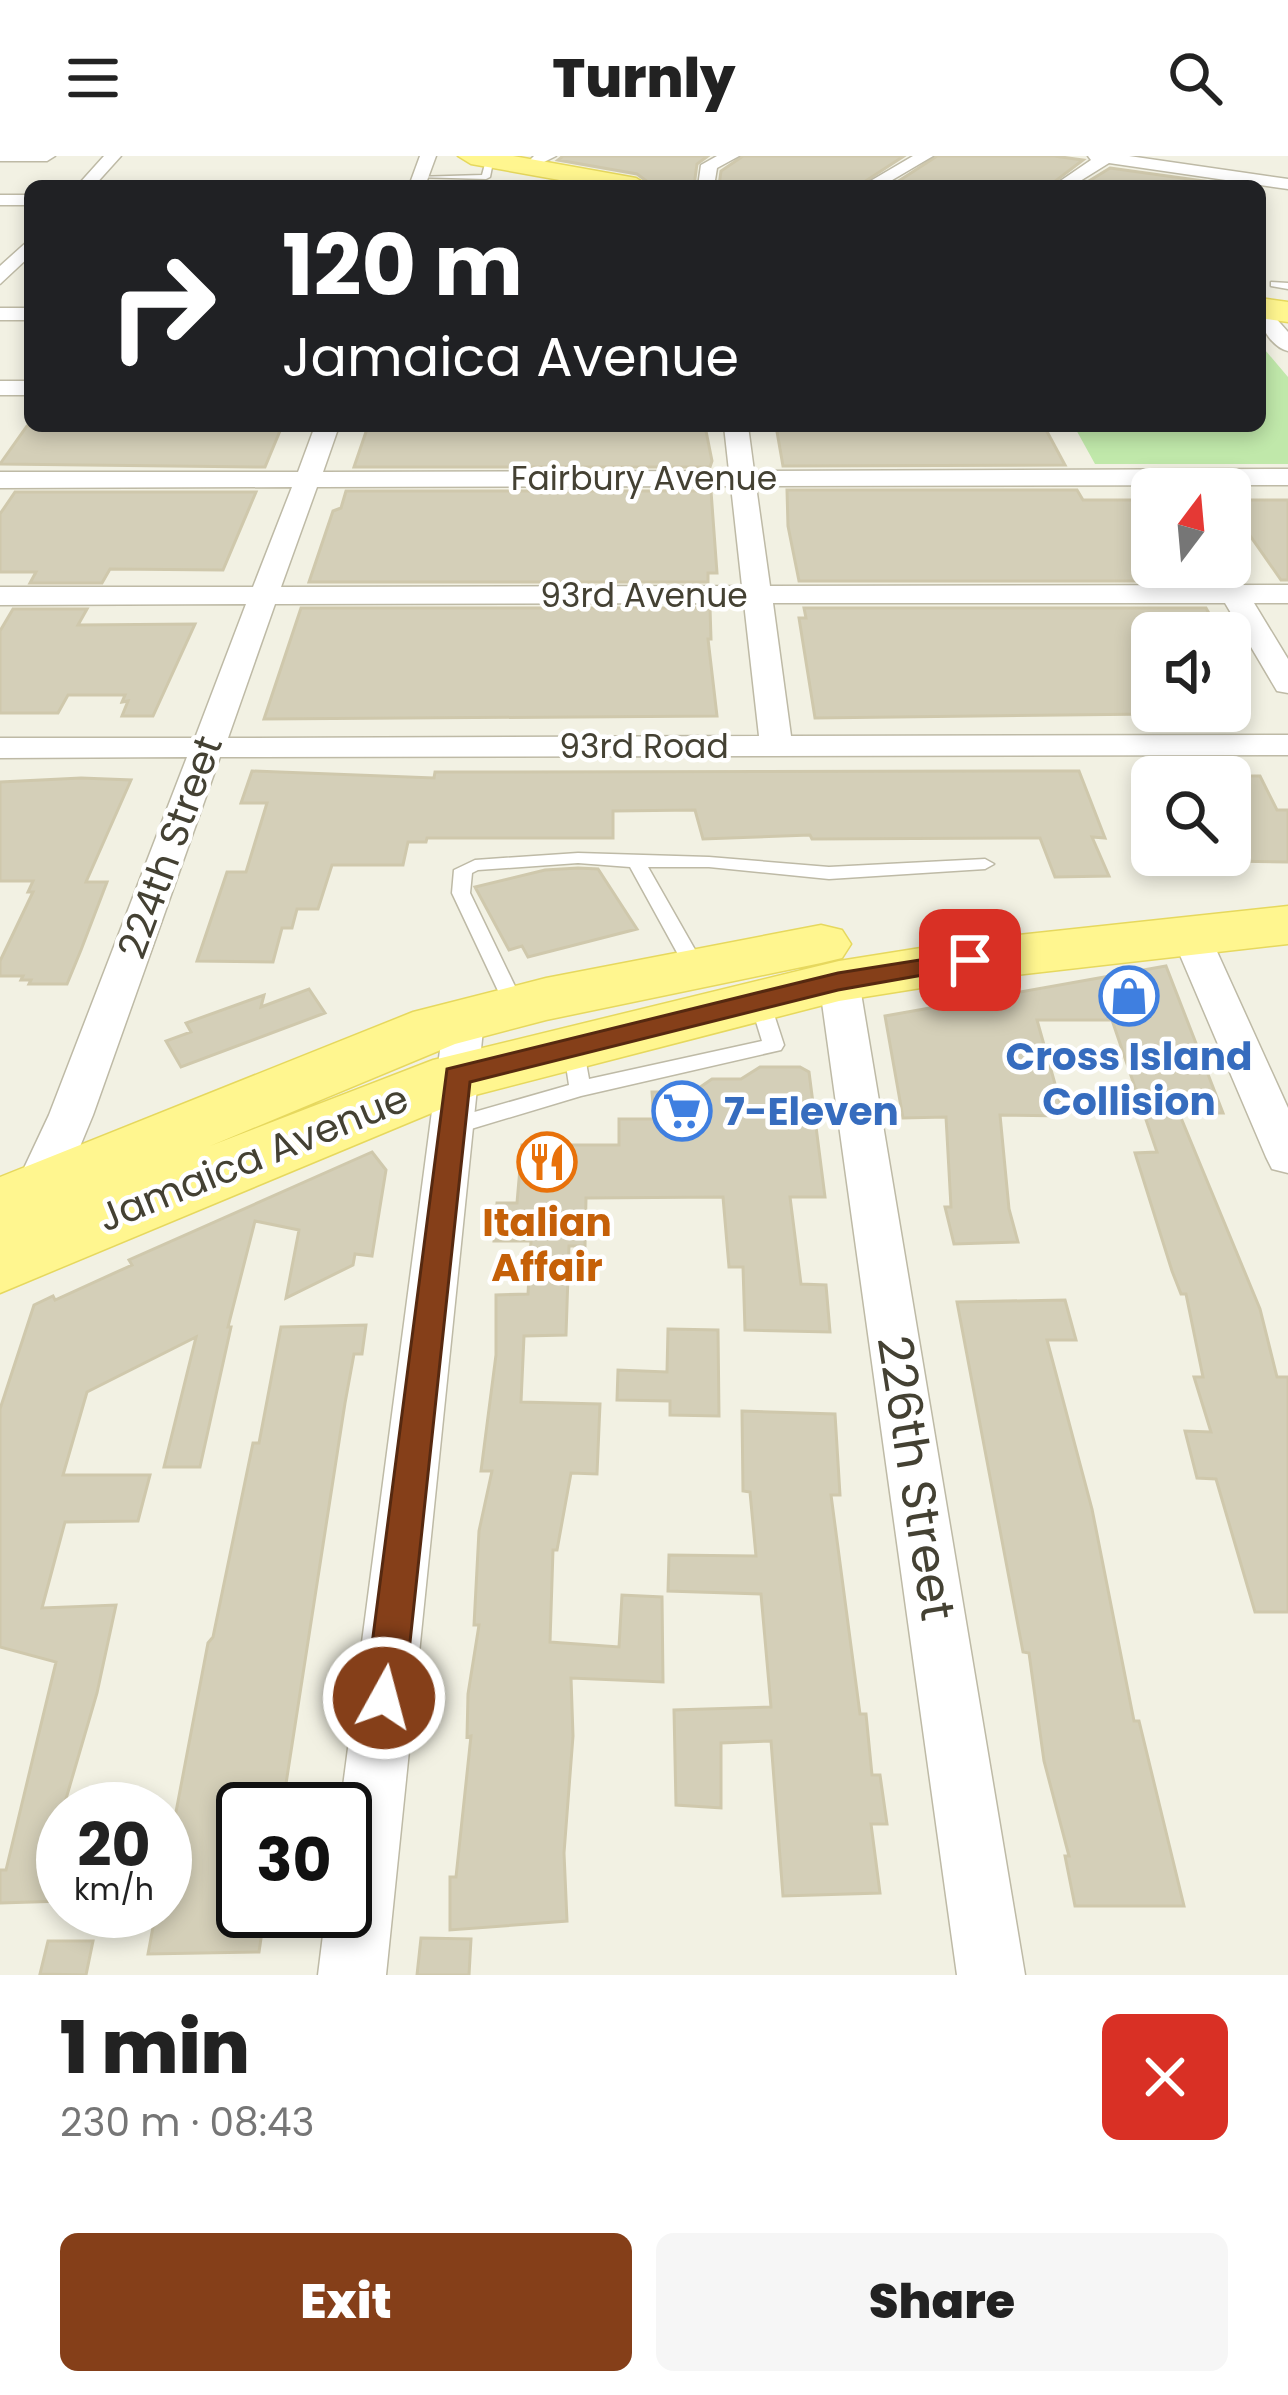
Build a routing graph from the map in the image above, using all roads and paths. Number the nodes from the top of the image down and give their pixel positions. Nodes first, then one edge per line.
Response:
1 (0, 156) edge
2 (47, 156) edge
3 (113, 156) edge
4 (471, 156) edge
5 (730, 156) edge
6 (925, 156) edge
7 (1096, 156) edge
8 (1107, 157) edge
9 (525, 158) edge
10 (1288, 160) edge
11 (91, 180) edge
12 (445, 180) edge
13 (626, 180) edge
14 (626, 180) edge
15 (707, 180) edge
16 (881, 180) edge
17 (1070, 180) edge
18 (1241, 180) edge
19 (1263, 180) edge
20 (24, 253) edge
21 (0, 278) edge
22 (1288, 286) edge
23 (1273, 311) edge
24 (1288, 345) edge
25 (325, 432) edge
26 (737, 432) edge
27 (742, 477) junction
28 (1288, 477) edge
29 (307, 479) junction
30 (0, 480) edge
31 (1288, 593) edge
32 (758, 594) junction
33 (1234, 594) junction
34 (0, 596) edge
35 (264, 596) junction
36 (1288, 684) edge
37 (1288, 745) edge
38 (776, 746) junction
39 (208, 747) junction
40 (0, 748) edge
41 (636, 862) junction
42 (986, 863) dead end
43 (1288, 886) edge
44 (1288, 926) edge
45 (1190, 934) junction
46 (838, 982) junction
47 (701, 1015) junction
48 (472, 1057) junction
49 (1288, 1157) edge
50 (20, 1199) edge
51 (0, 1263) edge
52 (352, 1975) edge
53 (991, 1975) edge

1 - 2 street
3 - 11 street
4 - 9 main road
5 - 15 street
6 - 16 street
7 - 8 street
8 - 17 street
8 - 18 street
9 - 12 lane
9 - 13 main road
9 - 14 main road
10 - 19 street
20 - 21 street
22 - 23 lane
23 - 24 street
25 - 29 street, 224th Street
26 - 27 street
27 - 28 street, Fairbury Avenue
27 - 29 street, Fairbury Avenue
27 - 32 street
29 - 30 street, Fairbury Avenue
29 - 35 street, 224th Street
31 - 33 street, 93rd Avenue
32 - 33 street, 93rd Avenue
32 - 35 street, 93rd Avenue
32 - 38 street
33 - 36 street
34 - 35 street, 93rd Avenue
35 - 39 street, 224th Street
37 - 38 street, 93rd Road
38 - 39 street, 93rd Road
39 - 40 street, 93rd Road
39 - 50 street, 224th Street
41 - 42 lane
41 - 47 lane
41 - 48 lane
43 - 47 main road, Jamaica Avenue
44 - 45 main road, Jamaica Avenue
45 - 46 main road, Jamaica Avenue
45 - 49 street
46 - 47 main road, Jamaica Avenue
46 - 53 street, 226th Street
47 - 48 main road, Jamaica Avenue
47 - 48 main road, Jamaica Avenue
48 - 50 main road, Jamaica Avenue
48 - 51 main road, Jamaica Avenue
48 - 52 street
50 - 51 street, 224th Street

